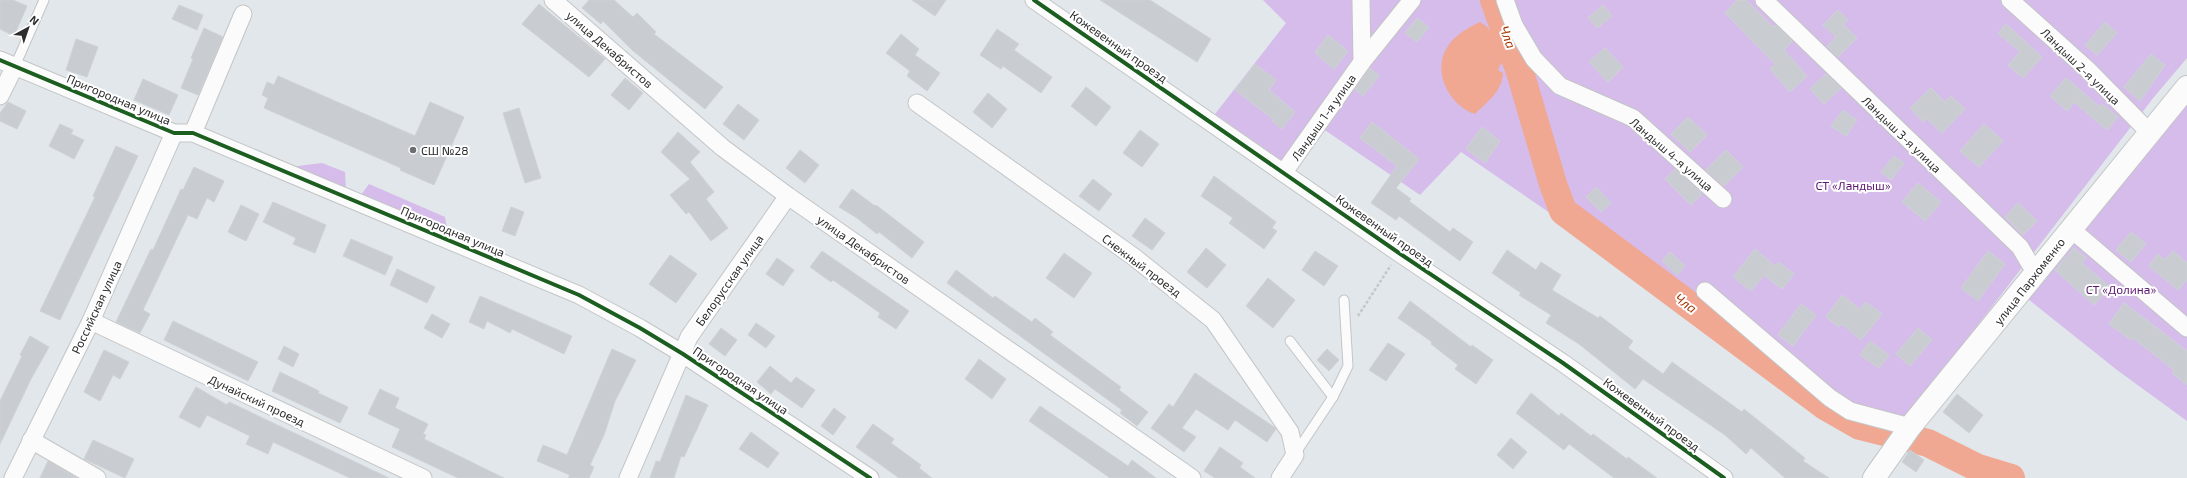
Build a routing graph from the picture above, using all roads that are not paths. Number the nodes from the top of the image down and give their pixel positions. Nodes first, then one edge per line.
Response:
1 (44, 0) edge
2 (553, 0) edge
3 (1034, 0) edge
4 (1361, 0) edge
5 (1412, 0) edge
6 (1505, 0) edge
7 (1764, 0) edge
8 (2010, 0) edge
9 (243, 14) dead end
10 (1362, 62) junction
11 (8, 63) edge
12 (2187, 88) edge
13 (0, 96) edge
14 (917, 103) dead end
15 (174, 133) junction
16 (193, 133) junction
17 (2150, 133) junction
18 (1284, 172) junction
19 (788, 196) junction
20 (1723, 198) dead end
21 (2071, 229) junction
22 (2038, 270) junction
23 (1705, 291) dead end
24 (1344, 300) dead end
25 (91, 321) junction
26 (2187, 328) edge
27 (1290, 341) dead end
28 (683, 354) junction
29 (1333, 396) junction
30 (1904, 435) junction
31 (31, 440) junction
32 (1295, 455) junction
33 (0, 472) edge
34 (13, 478) edge
35 (98, 478) edge
36 (423, 478) edge
37 (628, 478) edge
38 (870, 478) edge
39 (1192, 478) edge
40 (1280, 478) edge
41 (1724, 478) edge
42 (1874, 478) edge

1 - 11 lane
2 - 19 street, улица Декабристов
3 - 18 street, Кожевенный проезд
4 - 10 street, Ландыш 1-я улица
5 - 10 street, Ландыш 1-я улица
6 - 20 street, Ландыш 4-я улица
7 - 22 street, Ландыш 3-я улица
8 - 17 street, Ландыш 2-я улица
9 - 16 street
10 - 18 street, Ландыш 1-я улица
11 - 13 street
11 - 15 street, Пригородная улица
12 - 17 street, улица Пархоменко
14 - 32 street, Снежный проезд
15 - 16 street, Пригородная улица
15 - 25 street, Российская улица
16 - 28 street, Пригородная улица
17 - 21 street, улица Пархоменко
18 - 41 street, Кожевенный проезд
19 - 28 street, Белорусская улица
19 - 39 street, улица Декабристов
21 - 22 street, улица Пархоменко
21 - 26 street
22 - 30 street, улица Пархоменко
23 - 30 street
24 - 29 lane
25 - 31 street, Российская улица
25 - 36 street, Дунайский проезд
27 - 29 lane
28 - 37 street, Белорусская улица
28 - 38 street, Пригородная улица
29 - 32 lane
30 - 42 street, улица Пархоменко
31 - 34 street, Российская улица
31 - 35 street
32 - 40 street
33 - 34 street

